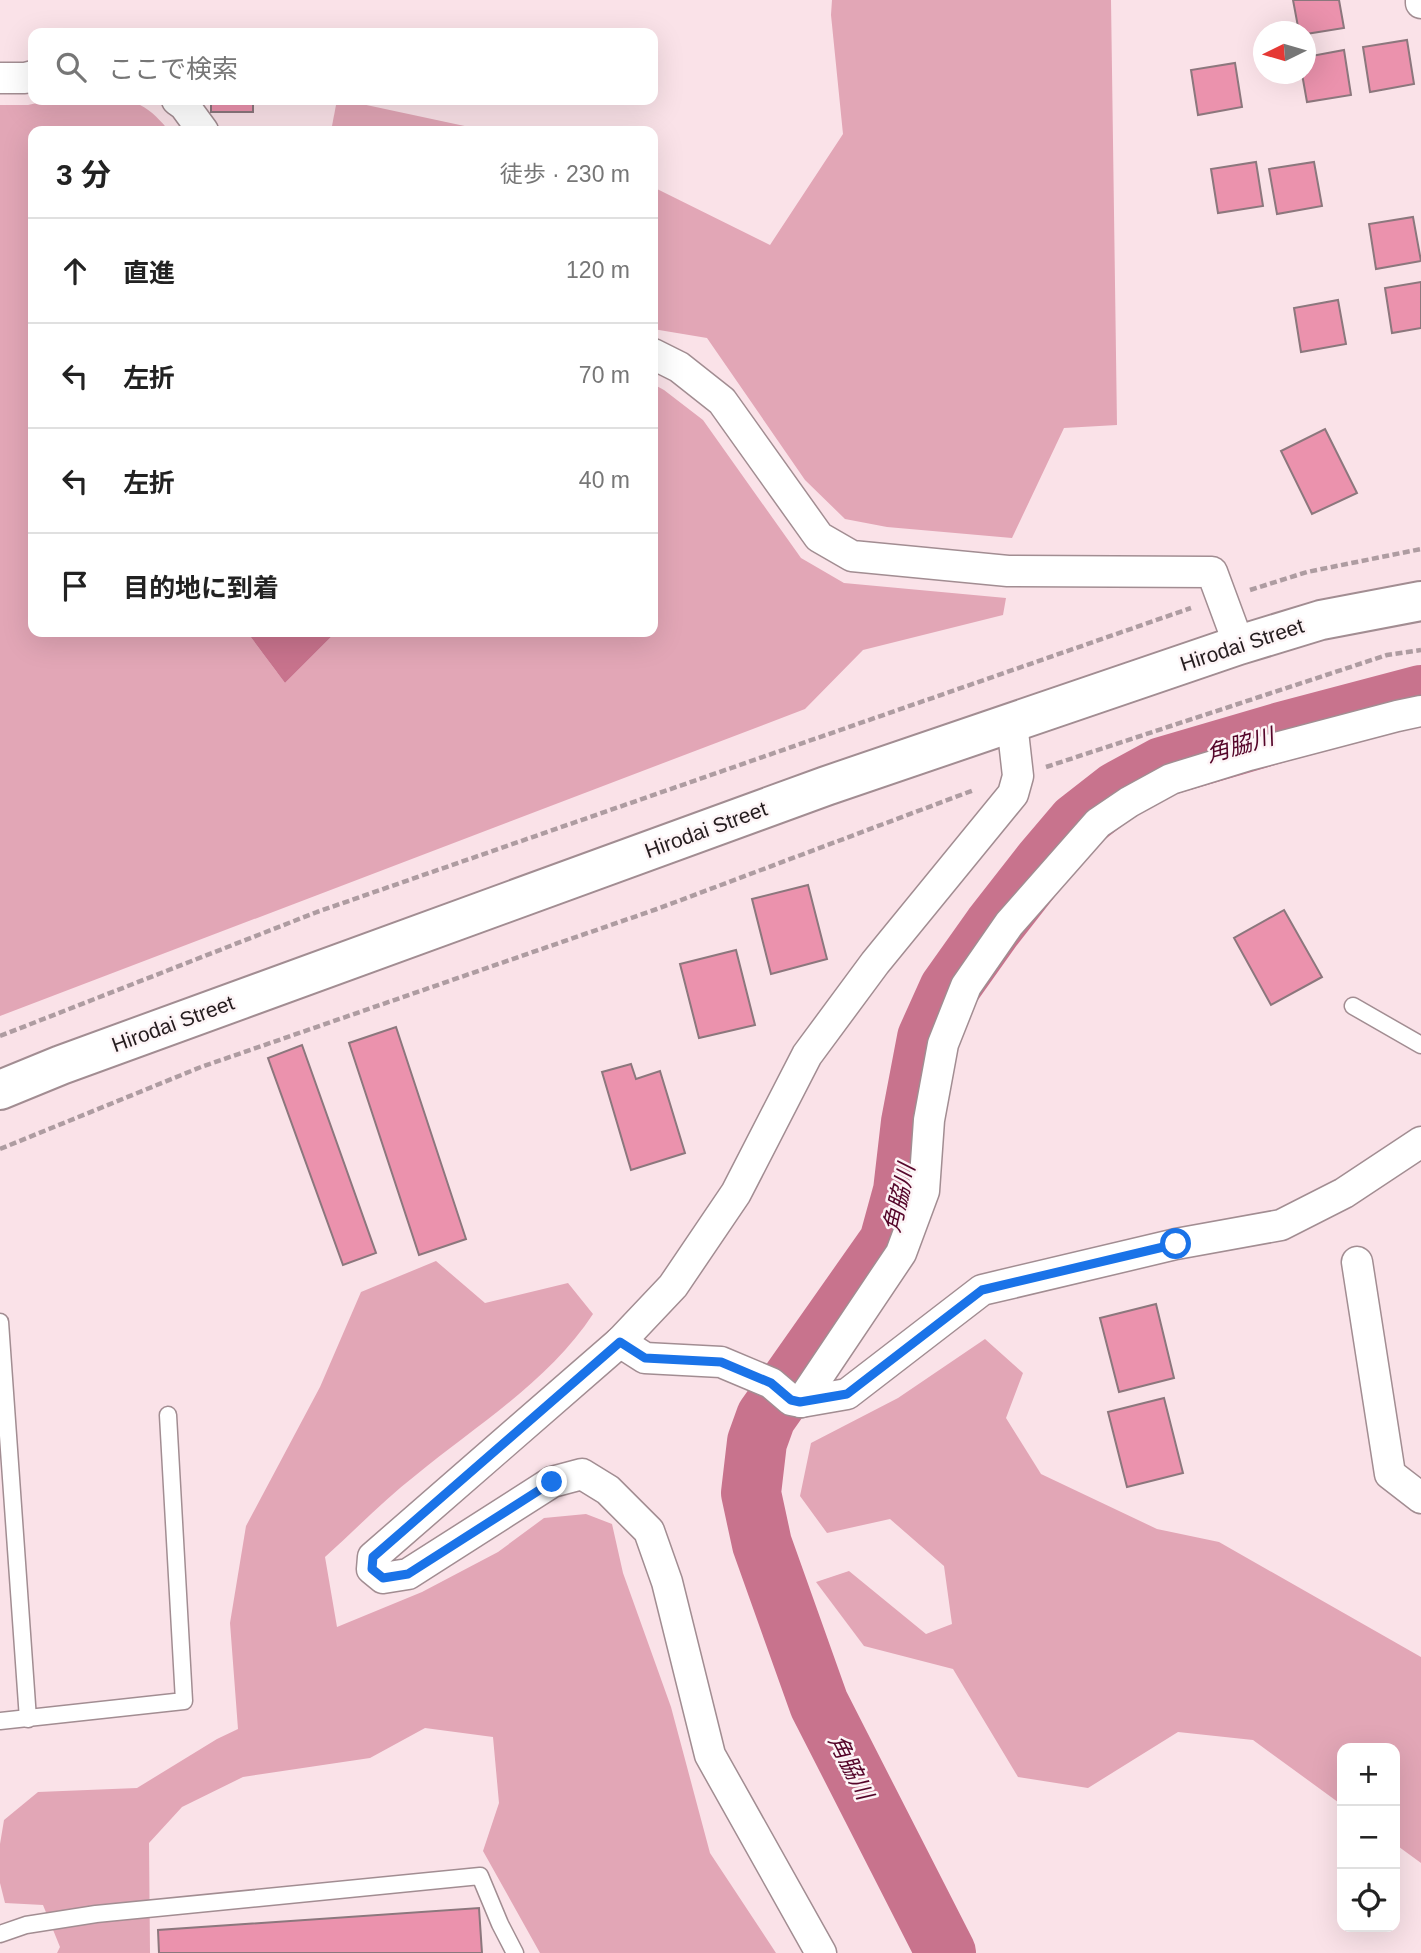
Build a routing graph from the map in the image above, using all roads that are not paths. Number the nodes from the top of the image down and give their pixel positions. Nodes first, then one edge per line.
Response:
1 (28, 77) edge
2 (0, 78) edge
3 (184, 105) edge
4 (199, 126) edge
5 (658, 356) edge
6 (1421, 601) edge
7 (1239, 645) junction
8 (1421, 711) edge
9 (1012, 723) junction
10 (1353, 1006) dead end
11 (1421, 1045) edge
12 (0, 1090) edge
13 (1421, 1142) edge
14 (1357, 1262) dead end
15 (0, 1322) edge
16 (620, 1342) junction
17 (788, 1395) junction
18 (168, 1415) dead end
19 (1421, 1498) edge
20 (29, 1719) junction
21 (0, 1721) edge
22 (0, 1934) edge
23 (515, 1953) edge
24 (821, 1953) edge

1 - 2 street
3 - 4 street
5 - 7 street
6 - 7 street, Hirodai Street
7 - 9 street, Hirodai Street
8 - 17 street
9 - 12 street, Hirodai Street
9 - 16 street
10 - 11 lane
13 - 17 street
14 - 19 street
15 - 20 lane
16 - 17 street
16 - 24 street
18 - 20 lane
20 - 21 lane
22 - 23 lane

